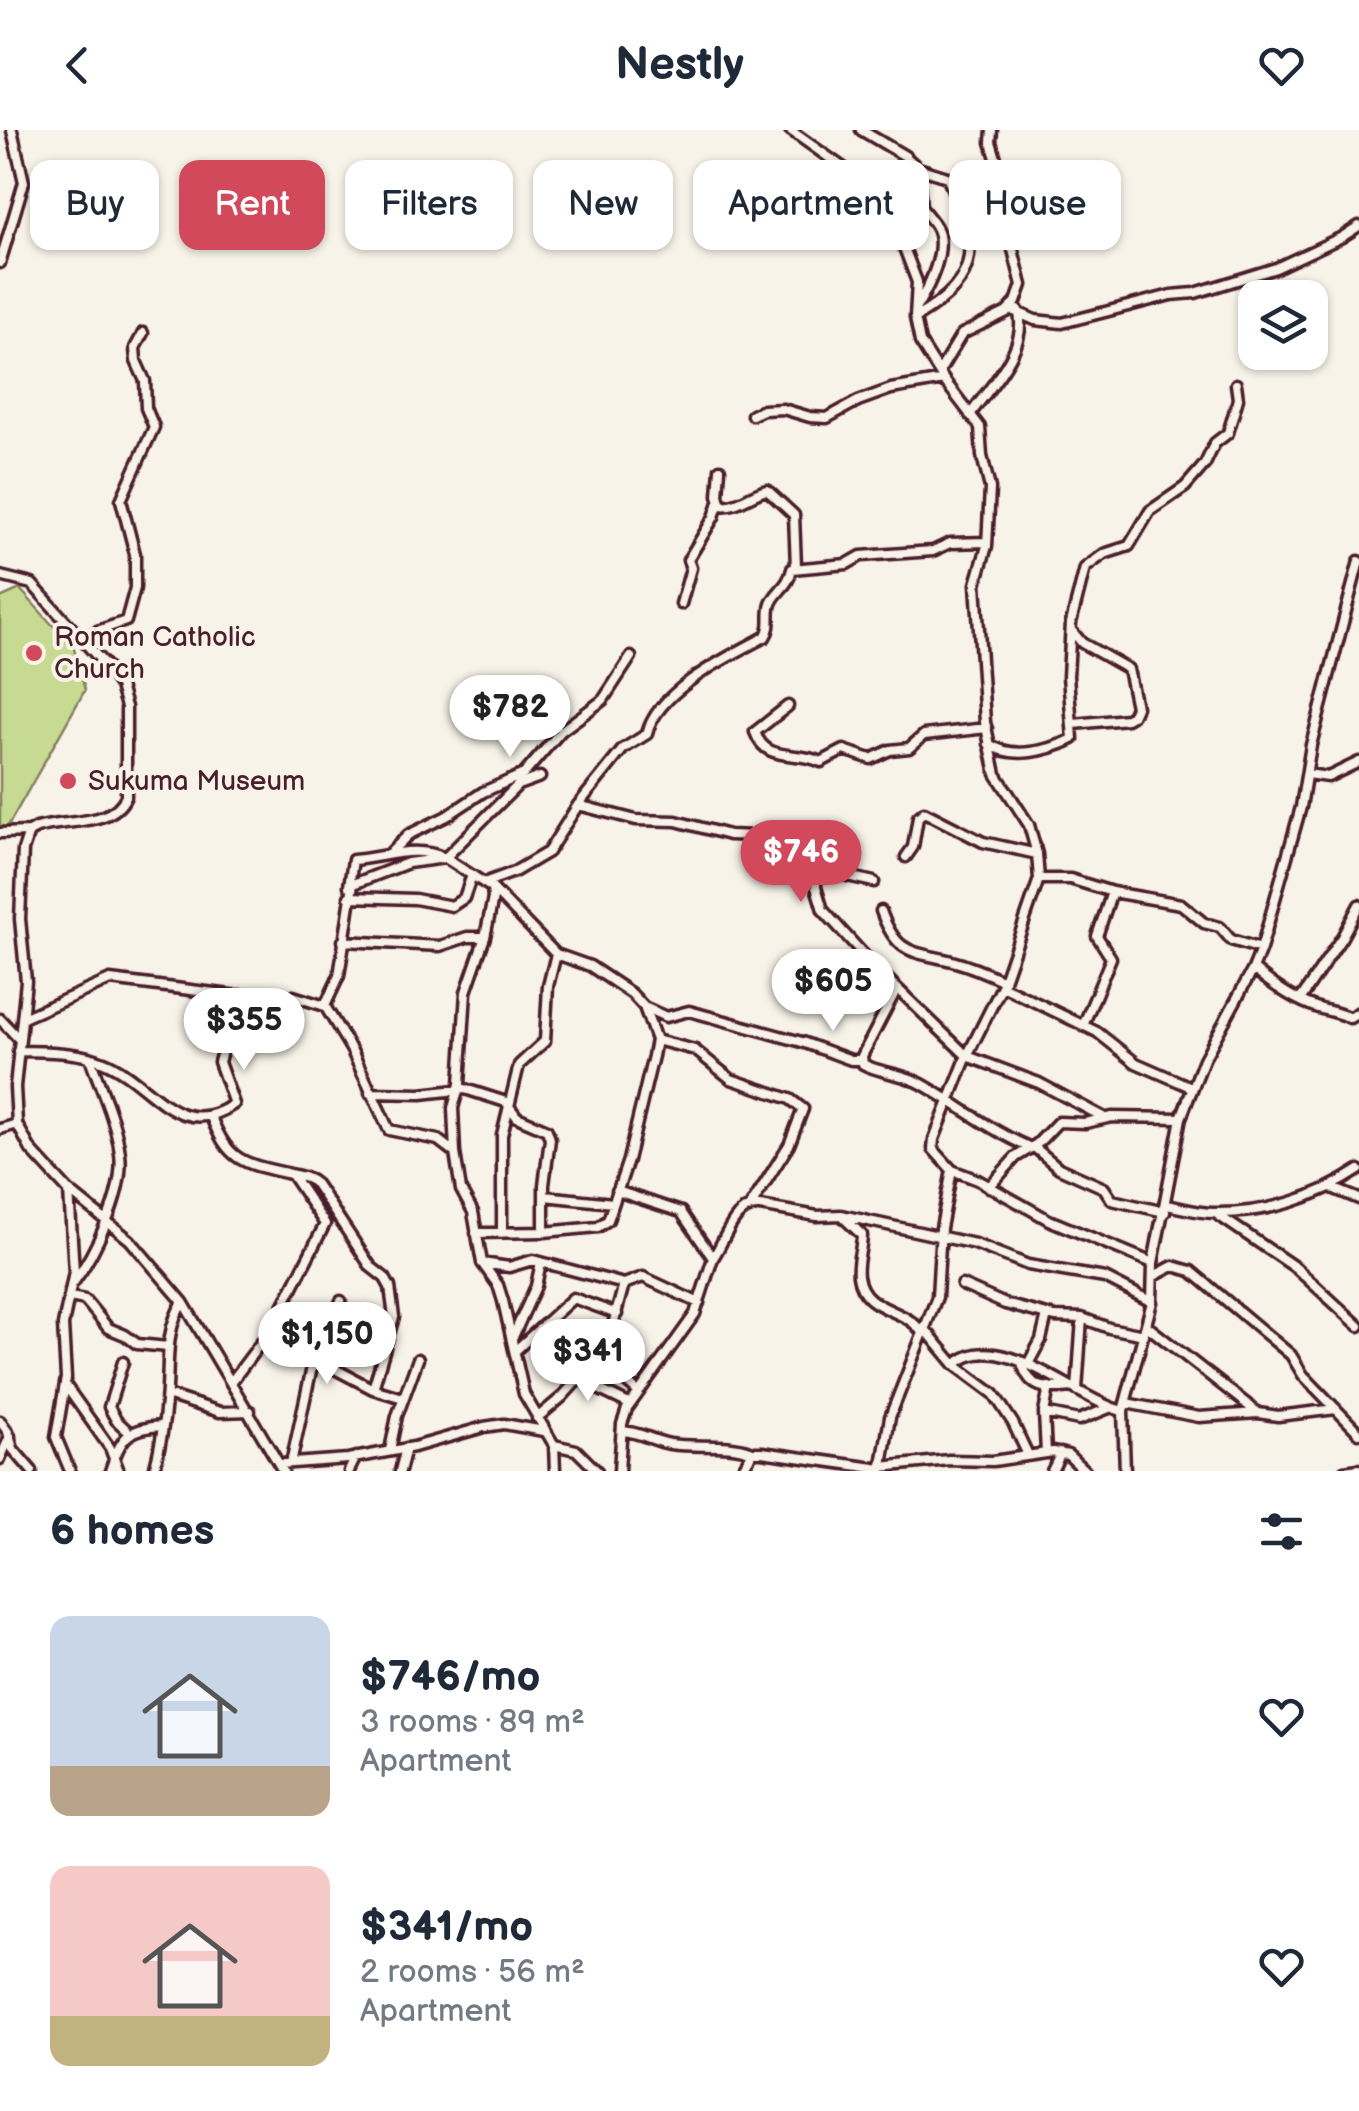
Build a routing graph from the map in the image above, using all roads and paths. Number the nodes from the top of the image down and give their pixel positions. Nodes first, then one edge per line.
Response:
1 (12, 130) edge
2 (790, 130) edge
3 (861, 130) edge
4 (992, 130) edge
5 (832, 160) edge
6 (909, 160) edge
7 (929, 171) edge
8 (929, 217) edge
9 (1359, 226) edge
10 (904, 250) edge
11 (0, 263) edge
12 (1015, 307) junction
13 (915, 314) junction
14 (142, 333) dead end
15 (941, 376) junction
16 (1236, 384) dead end
17 (970, 415) junction
18 (752, 416) dead end
19 (720, 469) dead end
20 (719, 502) junction
21 (988, 542) junction
22 (1358, 564) edge
23 (796, 567) junction
24 (0, 576) edge
25 (681, 604) dead end
26 (1072, 630) junction
27 (84, 641) junction
28 (631, 657) dead end
29 (788, 706) dead end
30 (1074, 724) junction
31 (987, 728) junction
32 (989, 744) junction
33 (1359, 762) edge
34 (1307, 774) junction
35 (540, 777) dead end
36 (578, 805) junction
37 (29, 832) junction
38 (0, 833) edge
39 (390, 852) junction
40 (1038, 854) junction
41 (906, 857) dead end
42 (445, 858) junction
43 (817, 862) junction
44 (472, 875) junction
45 (1039, 880) junction
46 (874, 882) dead end
47 (488, 886) junction
48 (1112, 892) junction
49 (350, 894) junction
50 (1359, 904) edge
51 (881, 911) dead end
52 (485, 937) junction
53 (344, 941) junction
54 (1260, 949) junction
55 (556, 954) junction
56 (1253, 969) junction
57 (1003, 983) junction
58 (894, 986) junction
59 (231, 995) junction
60 (1300, 1000) junction
61 (325, 1006) junction
62 (644, 1007) junction
63 (1359, 1012) edge
64 (22, 1018) junction
65 (0, 1019) edge
66 (1084, 1026) junction
67 (19, 1039) junction
68 (656, 1040) junction
69 (18, 1050) junction
70 (967, 1056) junction
71 (90, 1058) junction
72 (861, 1060) junction
73 (1191, 1087) junction
74 (458, 1088) junction
75 (370, 1093) junction
76 (948, 1102) junction
77 (510, 1107) junction
78 (212, 1116) junction
79 (1103, 1117) junction
80 (1181, 1118) junction
81 (17, 1124) junction
82 (0, 1129) edge
83 (1032, 1148) junction
84 (455, 1153) junction
85 (952, 1170) junction
86 (1359, 1170) edge
87 (292, 1175) junction
88 (989, 1187) junction
89 (1332, 1188) junction
90 (617, 1190) junction
91 (69, 1192) junction
92 (544, 1196) junction
93 (1359, 1198) edge
94 (613, 1202) junction
95 (751, 1206) junction
96 (1166, 1208) junction
97 (1215, 1213) junction
98 (840, 1215) junction
99 (339, 1217) junction
100 (108, 1221) junction
101 (325, 1224) junction
102 (544, 1232) junction
103 (476, 1233) junction
104 (502, 1233) junction
105 (940, 1236) junction
106 (713, 1258) junction
107 (541, 1262) junction
108 (1153, 1262) junction
109 (482, 1263) junction
110 (1154, 1276) junction
111 (624, 1284) junction
112 (72, 1285) junction
113 (962, 1285) dead end
114 (70, 1297) junction
115 (341, 1301) dead end
116 (183, 1302) junction
117 (1152, 1302) junction
118 (699, 1303) junction
119 (617, 1314) junction
120 (1047, 1315) junction
121 (1082, 1318) junction
122 (1359, 1326) edge
123 (1146, 1330) junction
124 (924, 1331) junction
125 (512, 1339) junction
126 (168, 1347) junction
127 (604, 1349) junction
128 (516, 1350) junction
129 (316, 1359) junction
130 (418, 1359) dead end
131 (123, 1362) dead end
132 (1025, 1364) junction
133 (955, 1365) junction
134 (606, 1368) junction
135 (232, 1381) junction
136 (66, 1386) junction
137 (1049, 1387) junction
138 (373, 1388) junction
139 (1074, 1388) junction
140 (637, 1391) junction
141 (167, 1395) junction
142 (403, 1398) junction
143 (629, 1404) junction
144 (1124, 1407) junction
145 (1109, 1408) junction
146 (1337, 1408) junction
147 (250, 1411) junction
148 (1044, 1413) junction
149 (1258, 1413) junction
150 (537, 1418) junction
151 (0, 1420) edge
152 (163, 1426) junction
153 (545, 1431) junction
154 (622, 1431) junction
155 (130, 1433) junction
156 (1359, 1433) edge
157 (10, 1436) junction
158 (554, 1445) junction
159 (406, 1448) junction
160 (390, 1450) junction
161 (753, 1452) junction
162 (1046, 1453) junction
163 (1061, 1453) junction
164 (1028, 1455) junction
165 (356, 1457) junction
166 (114, 1459) junction
167 (0, 1460) edge
168 (999, 1460) junction
169 (291, 1463) junction
170 (281, 1468) edge
171 (1359, 1468) edge
172 (881, 1469) edge
173 (0, 1471) edge
174 (32, 1471) edge
175 (70, 1471) edge
176 (110, 1471) edge
177 (119, 1471) edge
178 (154, 1471) edge
179 (349, 1471) edge
180 (400, 1471) edge
181 (554, 1471) edge
182 (597, 1471) edge
183 (619, 1471) edge
184 (741, 1471) edge
185 (998, 1471) edge
186 (1052, 1471) edge
187 (1085, 1471) edge
188 (1125, 1471) edge
189 (1344, 1471) edge

1 - 11 street
2 - 5 street
3 - 6 street
4 - 12 street
7 - 13 street
8 - 13 street
9 - 12 street
10 - 13 street
12 - 15 street
12 - 17 street
13 - 15 street
14 - 27 street
15 - 17 street
15 - 18 street
16 - 26 street
17 - 21 street
19 - 20 street
20 - 23 street
20 - 25 street
21 - 23 street
21 - 31 street
22 - 34 street
23 - 36 street
24 - 27 street
26 - 30 street
26 - 30 street
27 - 37 street
28 - 39 street
29 - 31 street
30 - 32 street
31 - 32 street
32 - 40 street
33 - 34 street
34 - 54 street
35 - 42 street
36 - 43 street
36 - 47 street
37 - 38 street
37 - 64 street
39 - 42 street
39 - 49 street
40 - 41 street
40 - 45 street
42 - 44 street
42 - 49 street
43 - 46 street
43 - 58 street
44 - 47 street
44 - 49 street
45 - 48 street
45 - 57 street
47 - 52 street
47 - 55 street
48 - 54 street
48 - 66 street
49 - 53 street
50 - 60 street
51 - 57 street
52 - 53 street
52 - 74 street
53 - 61 street
54 - 56 street
55 - 62 street
55 - 77 street
56 - 60 street
56 - 73 street
57 - 66 street
57 - 70 street
58 - 70 street
58 - 72 street
59 - 61 street
59 - 64 street
59 - 78 street
60 - 63 street
61 - 75 street
62 - 68 street
62 - 72 street
64 - 67 street
65 - 67 street
66 - 73 street
67 - 69 street
68 - 90 street
68 - 95 street
69 - 71 street
69 - 81 street
70 - 76 street
70 - 79 street
71 - 78 street
71 - 100 street
72 - 76 street
73 - 80 street
74 - 75 street
74 - 77 street
74 - 84 street
75 - 84 street
76 - 83 street
76 - 85 street
77 - 92 street
77 - 104 street
78 - 87 street
79 - 80 street
79 - 83 street
80 - 96 street
81 - 82 street
81 - 91 street
83 - 88 street
83 - 96 street
84 - 103 street
85 - 88 street
85 - 105 street
86 - 89 street
87 - 99 street
87 - 101 street
88 - 108 street
89 - 93 street
89 - 97 street
90 - 94 street
90 - 106 street
91 - 100 street
91 - 112 street
92 - 94 street
92 - 102 street
94 - 102 street
95 - 98 street
95 - 106 street
96 - 97 street
96 - 108 street
97 - 122 street
98 - 105 street
98 - 124 street
99 - 101 street
99 - 138 street
100 - 112 street
100 - 116 street
101 - 135 street
102 - 104 street
103 - 104 street
103 - 109 street
105 - 117 street
105 - 124 street
106 - 118 street
107 - 109 street
107 - 111 street
107 - 125 street
108 - 110 street
109 - 125 street
110 - 117 street
110 - 146 street
111 - 118 street
111 - 119 street
112 - 114 street
113 - 120 street
114 - 126 street
114 - 136 street
115 - 129 street
116 - 126 street
116 - 135 street
117 - 123 street
118 - 140 street
119 - 127 street
119 - 128 street
120 - 121 street
120 - 132 street
121 - 123 street
121 - 139 street
123 - 144 street
123 - 149 street
124 - 133 street
124 - 172 street
125 - 128 street
126 - 141 street
127 - 134 street
127 - 150 street
128 - 150 street
129 - 138 street
129 - 169 street
130 - 142 street
131 - 155 street
132 - 133 street
132 - 137 street
132 - 139 street
133 - 164 street
134 - 140 street
134 - 143 street
135 - 147 street
136 - 166 street
136 - 175 street
137 - 139 street
137 - 148 street
138 - 142 street
139 - 145 street
140 - 143 street
141 - 147 street
141 - 152 street
142 - 160 street
143 - 154 street
144 - 145 street
144 - 149 street
144 - 188 street
145 - 148 street
146 - 149 street
146 - 156 street
147 - 170 street
148 - 162 street
150 - 153 street
151 - 157 street
152 - 155 street
152 - 178 street
153 - 158 street
153 - 159 street
154 - 161 street
154 - 183 street
155 - 166 street
157 - 167 street
157 - 174 street
158 - 181 street
158 - 182 street
159 - 160 street
159 - 180 street
160 - 165 street
161 - 172 street
161 - 184 street
162 - 163 street
162 - 164 street
163 - 186 street
163 - 187 street
164 - 168 street
165 - 169 street
165 - 179 street
166 - 176 street
166 - 177 street
167 - 173 street
168 - 172 street
168 - 185 street
169 - 170 street
171 - 189 street

